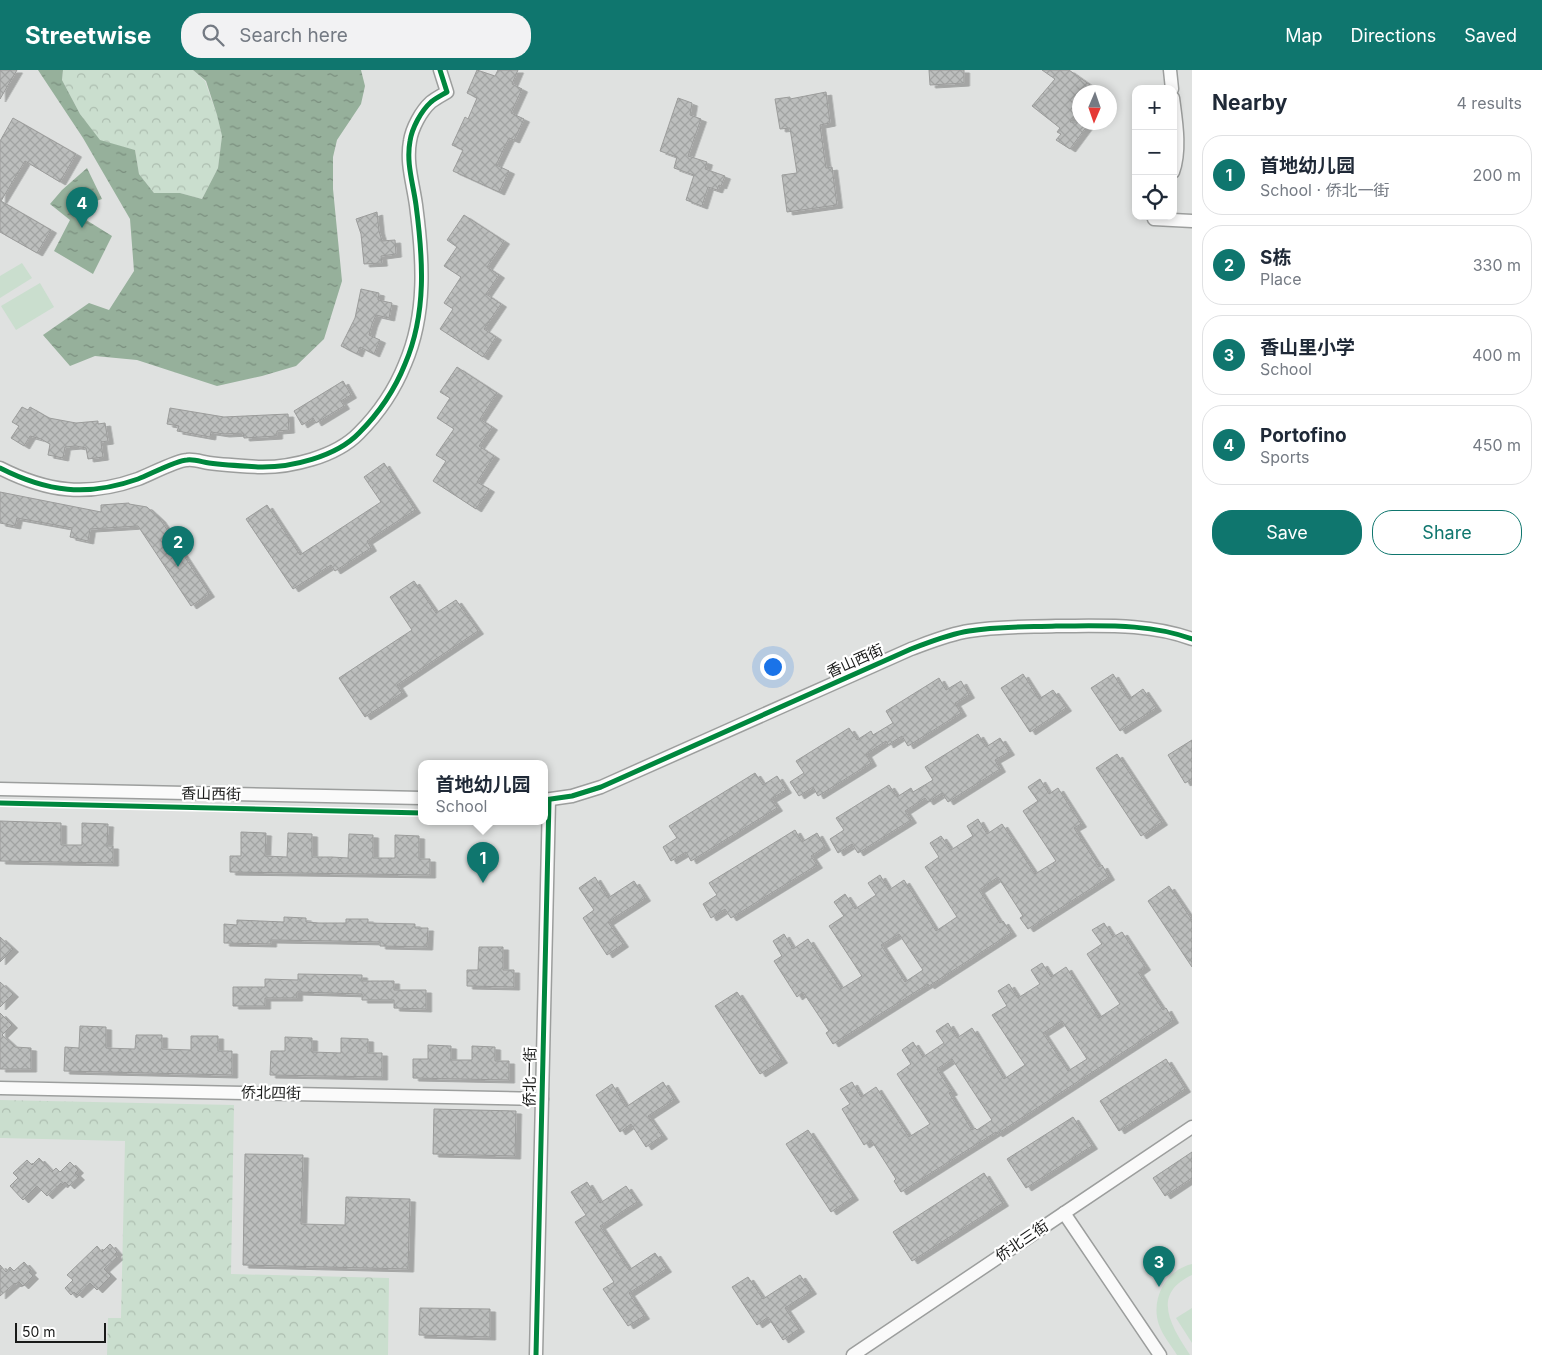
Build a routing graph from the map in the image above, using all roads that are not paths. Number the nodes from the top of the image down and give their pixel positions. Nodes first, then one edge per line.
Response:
1 (440, 70) edge
2 (1170, 70) edge
3 (1172, 85) edge
4 (1177, 220) edge
5 (1192, 221) edge
6 (0, 468) edge
7 (1192, 639) edge
8 (0, 789) edge
9 (418, 798) edge
10 (548, 800) edge
11 (547, 825) edge
12 (0, 1088) edge
13 (542, 1099) junction
14 (1192, 1127) edge
15 (1064, 1213) junction
16 (536, 1355) edge
17 (853, 1355) edge
18 (1160, 1355) edge

1 - 6 street
2 - 3 street
4 - 5 street
7 - 10 street, 香山西街
8 - 9 street, 香山西街
11 - 13 street, 侨北一街
12 - 13 street, 侨北四街
13 - 16 street, 侨北一街
14 - 15 street, 侨北三街
15 - 17 street, 侨北三街
15 - 18 street

